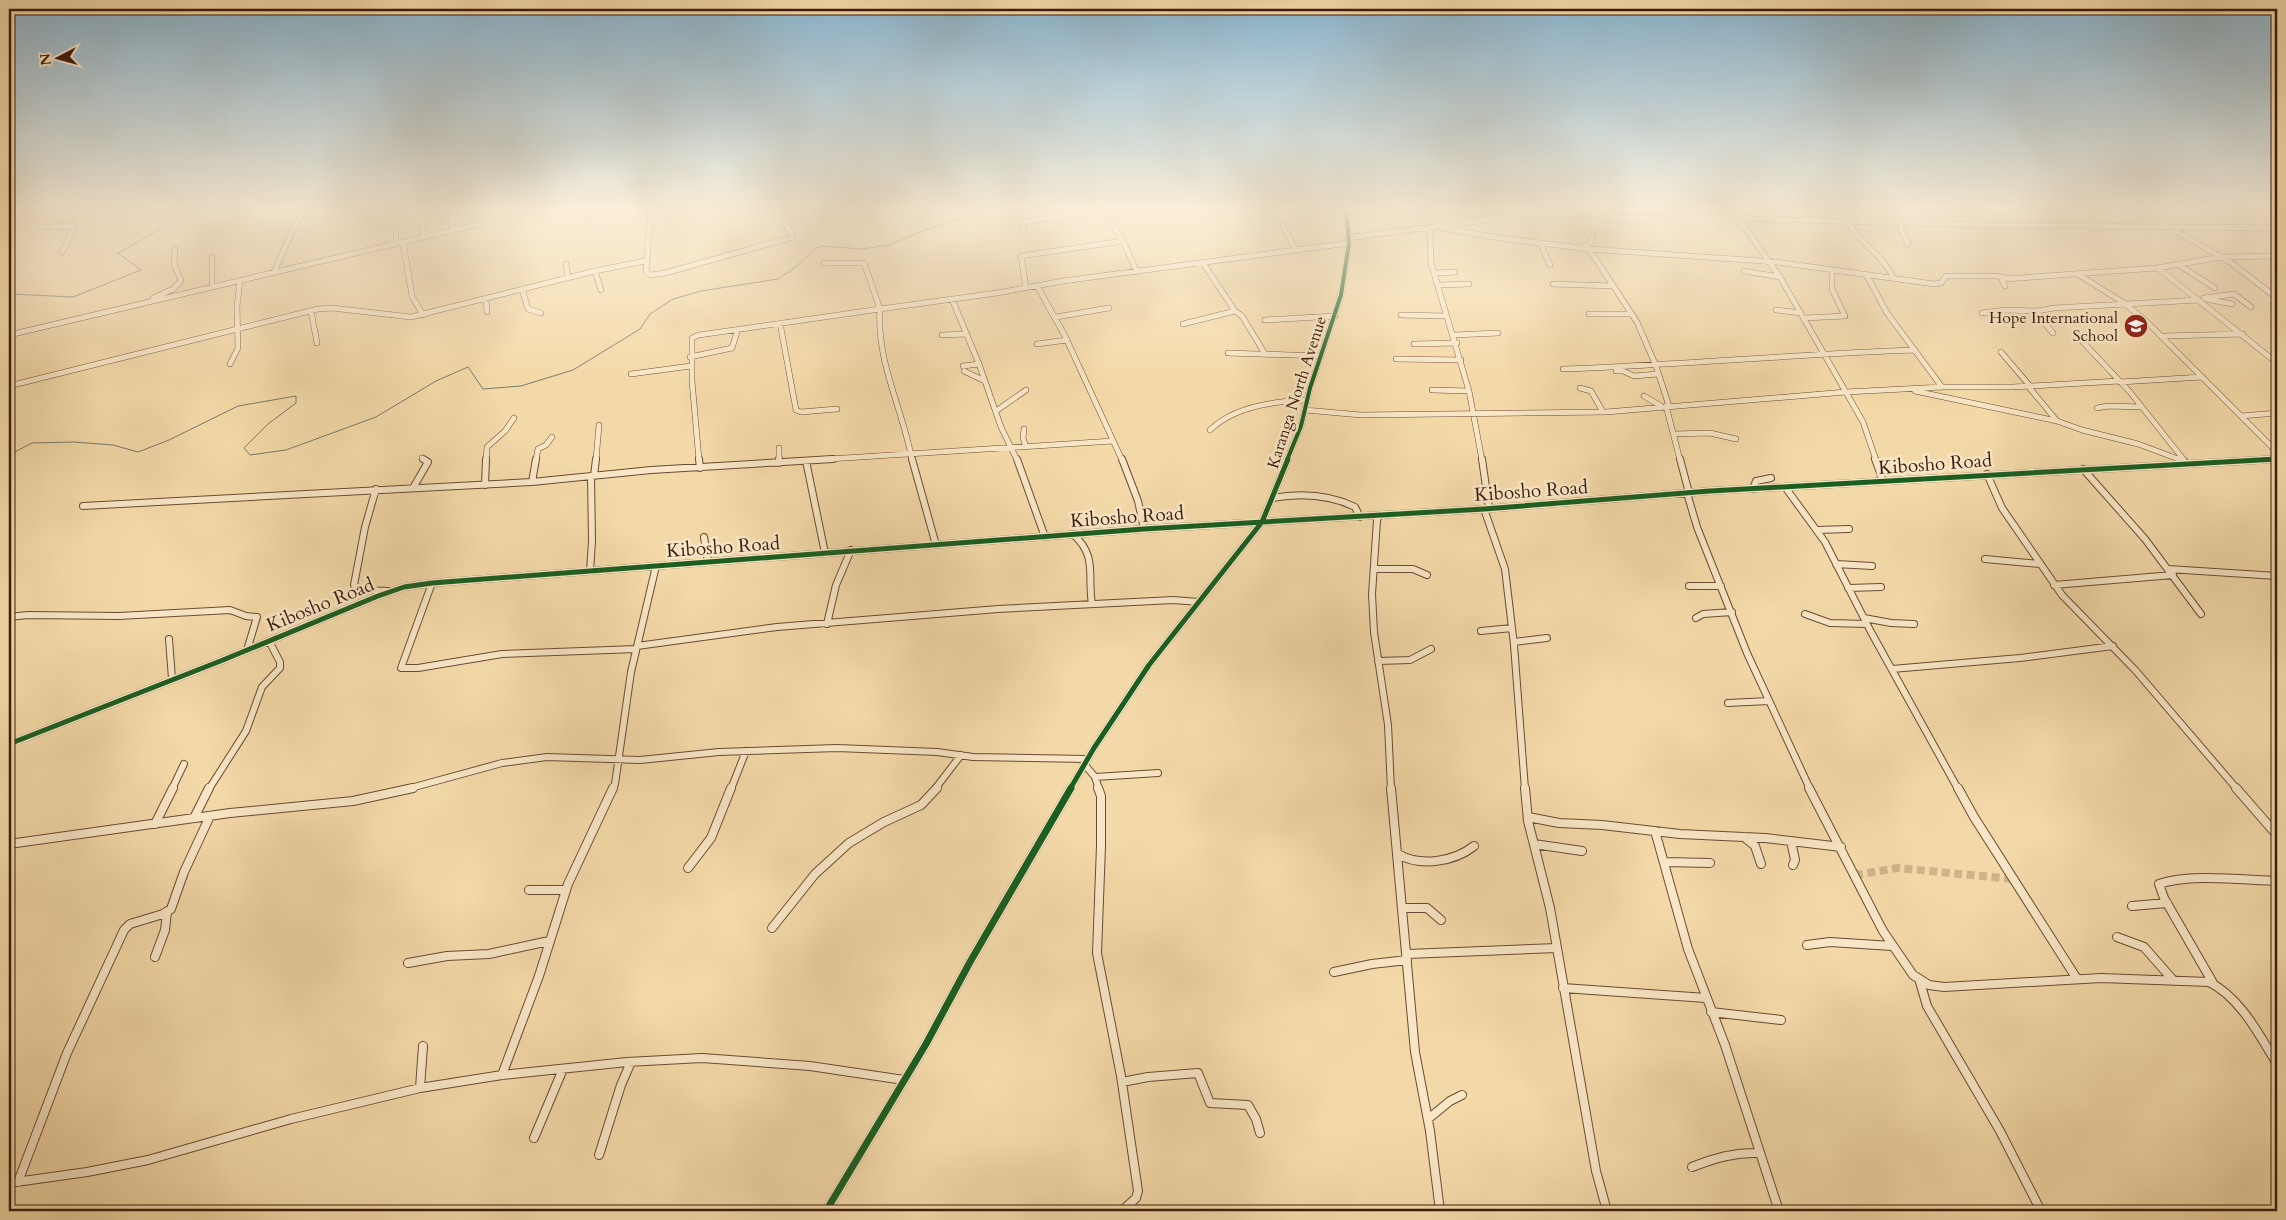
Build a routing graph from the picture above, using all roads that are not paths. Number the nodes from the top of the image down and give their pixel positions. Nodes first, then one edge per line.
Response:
1 (175, 266) edge
2 (212, 266) edge
3 (277, 266) edge
4 (300, 266) edge
5 (406, 266) edge
6 (566, 266) edge
7 (623, 266) edge
8 (645, 266) edge
9 (689, 266) edge
10 (865, 266) edge
11 (1023, 266) edge
12 (1134, 266) edge
13 (1181, 266) edge
14 (1205, 266) edge
15 (1346, 266) edge
16 (1432, 266) edge
17 (1600, 266) edge
18 (1772, 266) edge
19 (1797, 266) edge
20 (1885, 266) edge
21 (2172, 266) edge
22 (2180, 266) edge
23 (2233, 266) edge
24 (2158, 268) junction
25 (595, 271) junction
26 (1744, 271) dead end
27 (1832, 271) junction
28 (274, 272) junction
29 (1137, 272) junction
30 (1455, 272) dead end
31 (1434, 273) junction
32 (2079, 275) junction
33 (1780, 276) junction
34 (1867, 276) junction
35 (568, 278) junction
36 (2007, 278) junction
37 (1894, 279) junction
38 (240, 281) junction
39 (1469, 284) dead end
40 (1553, 284) dead end
41 (1439, 285) junction
42 (1037, 286) junction
43 (1613, 286) junction
44 (2005, 286) dead end
45 (212, 287) junction
46 (1026, 288) junction
47 (2215, 288) dead end
48 (522, 290) junction
49 (601, 290) dead end
50 (2277, 298) edge
51 (486, 299) junction
52 (952, 299) junction
53 (2202, 299) junction
54 (148, 302) junction
55 (2124, 303) junction
56 (2232, 304) dead end
57 (2251, 307) dead end
58 (1109, 308) dead end
59 (880, 309) junction
60 (310, 310) junction
61 (1776, 310) dead end
62 (1234, 311) junction
63 (2037, 311) junction
64 (487, 312) dead end
65 (541, 313) dead end
66 (1982, 313) dead end
67 (1589, 314) dead end
68 (1632, 314) junction
69 (423, 315) junction
70 (1401, 315) dead end
71 (1803, 315) junction
72 (1335, 316) junction
73 (1448, 316) junction
74 (1056, 318) junction
75 (1265, 320) dead end
76 (780, 322) junction
77 (1183, 324) dead end
78 (238, 329) junction
79 (738, 329) junction
80 (2053, 333) dead end
81 (9, 334) edge
82 (967, 334) junction
83 (1498, 334) dead end
84 (2243, 334) junction
85 (942, 335) dead end
86 (1454, 335) junction
87 (2163, 336) junction
88 (1067, 340) junction
89 (2082, 340) dead end
90 (317, 343) dead end
91 (1037, 344) dead end
92 (1414, 344) dead end
93 (1457, 344) junction
94 (1915, 350) junction
95 (1822, 352) junction
96 (2001, 352) dead end
97 (1228, 353) dead end
98 (1265, 354) junction
99 (1321, 356) junction
100 (690, 357) junction
101 (1396, 359) dead end
102 (1460, 360) junction
103 (2277, 363) edge
104 (230, 364) dead end
105 (979, 364) junction
106 (691, 366) junction
107 (1656, 366) junction
108 (1563, 369) dead end
109 (1616, 371) dead end
110 (631, 374) dead end
111 (1658, 374) junction
112 (2202, 377) junction
113 (985, 381) junction
114 (2119, 381) junction
115 (9, 386) edge
116 (1942, 386) junction
117 (2029, 386) junction
118 (1580, 388) dead end
119 (1904, 389) junction
120 (1026, 390) dead end
121 (1432, 390) dead end
122 (1469, 390) junction
123 (1846, 392) junction
124 (1644, 396) dead end
125 (1307, 400) junction
126 (1667, 406) junction
127 (2141, 407) junction
128 (2097, 408) dead end
129 (837, 409) dead end
130 (1305, 410) junction
131 (996, 411) junction
132 (1474, 412) junction
133 (1604, 412) junction
134 (2277, 413) edge
135 (2241, 416) junction
136 (514, 418) dead end
137 (2056, 421) junction
138 (599, 425) dead end
139 (1024, 429) dead end
140 (1210, 430) dead end
141 (1674, 434) junction
142 (552, 437) dead end
143 (1736, 438) dead end
144 (1113, 441) junction
145 (1026, 447) junction
146 (779, 448) dead end
147 (1012, 448) junction
148 (2277, 452) edge
149 (911, 455) junction
150 (422, 458) dead end
151 (2277, 459) edge
152 (806, 461) junction
153 (2184, 461) junction
154 (2228, 461) junction
155 (779, 463) junction
156 (700, 468) junction
157 (2083, 469) junction
158 (1987, 474) junction
159 (593, 476) junction
160 (1771, 478) dead end
161 (1883, 480) junction
162 (532, 482) junction
163 (485, 485) junction
164 (1785, 486) junction
165 (413, 488) junction
166 (1753, 488) junction
167 (376, 489) junction
168 (1688, 493) junction
169 (1272, 498) junction
170 (84, 506) dead end
171 (1486, 508) junction
172 (1380, 515) junction
173 (1360, 517) junction
174 (1262, 522) junction
175 (1144, 529) junction
176 (1849, 529) dead end
177 (1817, 530) junction
178 (1074, 534) junction
179 (704, 537) dead end
180 (1045, 537) junction
181 (936, 545) junction
182 (851, 550) junction
183 (825, 553) junction
184 (1985, 559) dead end
185 (708, 562) junction
186 (1836, 564) junction
187 (2040, 564) junction
188 (656, 566) junction
189 (1872, 566) dead end
190 (1374, 569) junction
191 (590, 571) junction
192 (2170, 572) junction
193 (1427, 575) dead end
194 (2277, 576) edge
195 (432, 583) junction
196 (2054, 585) junction
197 (1689, 586) dead end
198 (1721, 586) junction
199 (1881, 587) dead end
200 (1848, 588) junction
201 (390, 591) junction
202 (1199, 602) junction
203 (1092, 604) junction
204 (1732, 612) junction
205 (1805, 614) dead end
206 (2201, 614) dead end
207 (9, 618) edge
208 (1696, 618) dead end
209 (1866, 621) junction
210 (827, 624) junction
211 (1914, 624) dead end
212 (1512, 628) junction
213 (1481, 631) dead end
214 (1547, 638) dead end
215 (169, 639) dead end
216 (269, 641) junction
217 (1514, 642) junction
218 (2113, 646) junction
219 (636, 647) junction
220 (1431, 649) dead end
221 (247, 650) junction
222 (1378, 660) junction
223 (1892, 669) junction
224 (172, 679) junction
225 (1769, 700) junction
226 (1728, 703) dead end
227 (9, 744) edge
228 (746, 751) junction
229 (961, 755) junction
230 (620, 760) junction
231 (1086, 762) junction
232 (184, 764) dead end
233 (1158, 773) dead end
234 (1095, 777) junction
235 (210, 816) junction
236 (1528, 816) junction
237 (194, 818) junction
238 (155, 824) junction
239 (1655, 831) junction
240 (2277, 834) edge
241 (1744, 837) junction
242 (1791, 841) junction
243 (9, 844) edge
244 (1534, 844) junction
245 (1474, 846) dead end
246 (1842, 847) junction
247 (1582, 851) dead end
248 (1398, 854) junction
249 (1665, 862) junction
250 (1710, 863) dead end
251 (1761, 864) dead end
252 (1793, 865) dead end
253 (688, 868) dead end
254 (2277, 881) edge
255 (528, 890) dead end
256 (566, 890) junction
257 (2167, 903) junction
258 (2132, 906) dead end
259 (1402, 908) junction
260 (167, 912) junction
261 (1441, 920) dead end
262 (772, 928) dead end
263 (2117, 937) dead end
264 (549, 940) junction
265 (1807, 945) dead end
266 (1892, 946) junction
267 (1557, 948) junction
268 (155, 957) dead end
269 (1407, 957) junction
270 (408, 963) dead end
271 (1334, 972) dead end
272 (2078, 979) junction
273 (2173, 980) junction
274 (1920, 982) junction
275 (2213, 983) junction
276 (1564, 988) junction
277 (1706, 998) junction
278 (1711, 1012) junction
279 (1781, 1020) dead end
280 (423, 1046) dead end
281 (631, 1062) junction
282 (2277, 1064) edge
283 (563, 1069) junction
284 (502, 1075) junction
285 (904, 1080) junction
286 (1122, 1082) junction
287 (420, 1088) junction
288 (1462, 1095) dead end
289 (1428, 1119) junction
290 (1260, 1133) dead end
291 (534, 1138) dead end
292 (1760, 1153) junction
293 (599, 1156) dead end
294 (1692, 1167) dead end
295 (13, 1182) edge
296 (826, 1211) edge
297 (1122, 1211) edge
298 (1440, 1211) edge
299 (1607, 1211) edge
300 (1779, 1211) edge
301 (2041, 1211) edge

1 - 54 street
2 - 45 street
3 - 28 street
4 - 28 street
5 - 69 street
6 - 35 street
7 - 25 street
8 - 9 street
10 - 59 street
11 - 46 street
12 - 29 street
13 - 29 street
14 - 62 street
15 - 72 street, Karanga North Avenue
16 - 31 street
17 - 43 street
18 - 33 street
19 - 27 street
20 - 37 street
21 - 24 street
22 - 47 street
23 - 50 street
24 - 32 street
24 - 53 street
25 - 35 street
25 - 49 street
26 - 33 street
27 - 34 street
27 - 71 street
28 - 38 street
29 - 42 street
30 - 31 street
31 - 41 street
32 - 36 street
32 - 55 street
33 - 71 street
34 - 37 street
34 - 94 street
35 - 48 street
36 - 37 street
36 - 44 street
38 - 45 street
38 - 78 street
39 - 41 street
40 - 43 street
41 - 73 street
42 - 46 street
42 - 74 street
43 - 68 street
45 - 54 street
46 - 52 street
48 - 51 street
48 - 65 street
51 - 64 street
51 - 69 street
52 - 59 street
52 - 82 street
53 - 55 street
53 - 56 street
53 - 57 street
53 - 84 street
54 - 81 street
55 - 63 street
55 - 87 street
58 - 74 street
59 - 76 street
59 - 149 street
60 - 69 street
60 - 78 street
60 - 90 street
61 - 71 street
62 - 77 street
62 - 98 street
63 - 66 street
63 - 80 street
67 - 68 street
68 - 107 street
70 - 73 street
71 - 95 street
72 - 75 street
72 - 99 street, Karanga North Avenue
73 - 86 street
74 - 88 street
76 - 79 street
76 - 129 street
78 - 104 street
78 - 115 street
79 - 100 street
79 - 100 street
82 - 85 street
82 - 105 street
83 - 86 street
84 - 87 street
84 - 103 street
86 - 93 street
87 - 112 street
88 - 91 street
88 - 144 street
89 - 114 street
92 - 93 street
93 - 102 street
94 - 95 street
94 - 116 street
95 - 107 street
95 - 123 street
96 - 117 street
97 - 98 street
98 - 99 street
99 - 125 street, Karanga North Avenue
100 - 106 street
101 - 102 street
102 - 122 street
105 - 113 street
105 - 113 street
106 - 110 street
106 - 156 street
107 - 108 street
107 - 111 street
109 - 111 street
111 - 126 street
112 - 114 street
112 - 135 street
113 - 131 street
114 - 117 street
114 - 127 street
116 - 117 street
116 - 119 street
117 - 137 street
118 - 133 street
119 - 123 street
119 - 137 street
120 - 131 street
121 - 122 street
122 - 132 street
123 - 126 street
123 - 161 street
124 - 126 street
125 - 130 street, Karanga North Avenue
125 - 140 street
126 - 133 street
126 - 141 street
127 - 128 street
127 - 153 street
130 - 132 street
130 - 169 street, Karanga North Avenue
131 - 147 street
132 - 133 street
132 - 171 street
134 - 135 street
135 - 148 street
136 - 163 street
137 - 153 street
138 - 159 street
139 - 145 street
141 - 143 street
141 - 168 street
142 - 162 street
144 - 145 street
144 - 175 street
145 - 147 street
146 - 155 street
147 - 149 street
147 - 180 street
149 - 152 street
149 - 181 street
150 - 165 street
151 - 154 street, Kibosho Road
152 - 155 street
152 - 183 street
153 - 154 street
154 - 157 street, Kibosho Road
155 - 156 street
156 - 159 street
157 - 158 street, Kibosho Road
157 - 192 street
158 - 161 street, Kibosho Road
158 - 187 street
159 - 162 street
159 - 191 street
160 - 166 street
161 - 164 street, Kibosho Road
162 - 163 street
163 - 165 street
164 - 166 street, Kibosho Road
164 - 177 street
165 - 167 street
166 - 168 street, Kibosho Road
167 - 170 street
167 - 201 street
168 - 171 street, Kibosho Road
168 - 198 street
169 - 173 street
169 - 174 street, Karanga North Avenue
171 - 172 street, Kibosho Road
171 - 212 street
172 - 173 street, Kibosho Road
172 - 190 street
173 - 174 street, Kibosho Road
174 - 175 street, Kibosho Road
174 - 202 street, Karanga North Avenue
175 - 178 street, Kibosho Road
176 - 177 street
177 - 186 street
178 - 180 street, Kibosho Road
178 - 203 street
179 - 185 street
180 - 181 street, Kibosho Road
181 - 182 street, Kibosho Road
182 - 183 street, Kibosho Road
182 - 210 street
183 - 185 street, Kibosho Road
184 - 187 street
185 - 188 street, Kibosho Road
186 - 189 street
186 - 200 street
187 - 196 street
188 - 191 street, Kibosho Road
188 - 219 street
190 - 193 street
190 - 222 street
191 - 195 street, Kibosho Road
192 - 194 street
192 - 196 street
192 - 206 street
195 - 201 street, Kibosho Road
195 - 219 street
196 - 218 street
197 - 198 street
198 - 204 street
199 - 200 street
200 - 209 street
201 - 216 street, Kibosho Road
202 - 203 street
202 - 231 street, Karanga North Avenue
203 - 210 street
204 - 208 street
204 - 225 street
205 - 209 street
207 - 221 street
209 - 211 street
209 - 223 street
210 - 219 street
212 - 213 street
212 - 217 street
214 - 217 street
215 - 224 street
216 - 221 street, Kibosho Road
216 - 237 street
217 - 236 street
218 - 223 street
218 - 240 street
219 - 230 street
220 - 222 street
221 - 224 street, Kibosho Road
222 - 248 street
223 - 272 street
224 - 227 street, Kibosho Road
225 - 226 street
225 - 246 street
228 - 229 street
228 - 230 street
228 - 253 street
229 - 231 street
229 - 262 street
230 - 235 street
230 - 256 street
231 - 234 street
231 - 285 street, Karanga North Avenue
232 - 238 street
233 - 234 street
234 - 286 street
235 - 237 street
235 - 260 street
236 - 239 street
236 - 244 street
237 - 238 street
238 - 243 street
239 - 241 street
239 - 249 street
241 - 242 street
241 - 251 street
242 - 246 street
242 - 252 street
244 - 247 street
244 - 267 street
245 - 248 street
246 - 266 street
248 - 259 street
249 - 250 street
249 - 277 street
254 - 257 street
255 - 256 street
256 - 264 street
257 - 258 street
257 - 275 street
259 - 261 street
259 - 269 street
260 - 268 street
260 - 295 street
263 - 273 street
264 - 270 street
264 - 284 street
265 - 266 street
266 - 274 street
267 - 269 street
267 - 276 street
269 - 271 street
269 - 289 street
272 - 273 street
272 - 274 street
273 - 275 street
274 - 301 street
275 - 282 street
276 - 277 street
276 - 299 street
277 - 278 street
278 - 279 street
278 - 292 street
280 - 287 street
281 - 283 street
281 - 285 street
281 - 293 street
283 - 284 street
283 - 291 street
284 - 287 street
285 - 296 street, Karanga North Avenue
286 - 290 street
286 - 297 street
287 - 295 street
288 - 289 street
289 - 298 street
292 - 294 street
292 - 300 street

